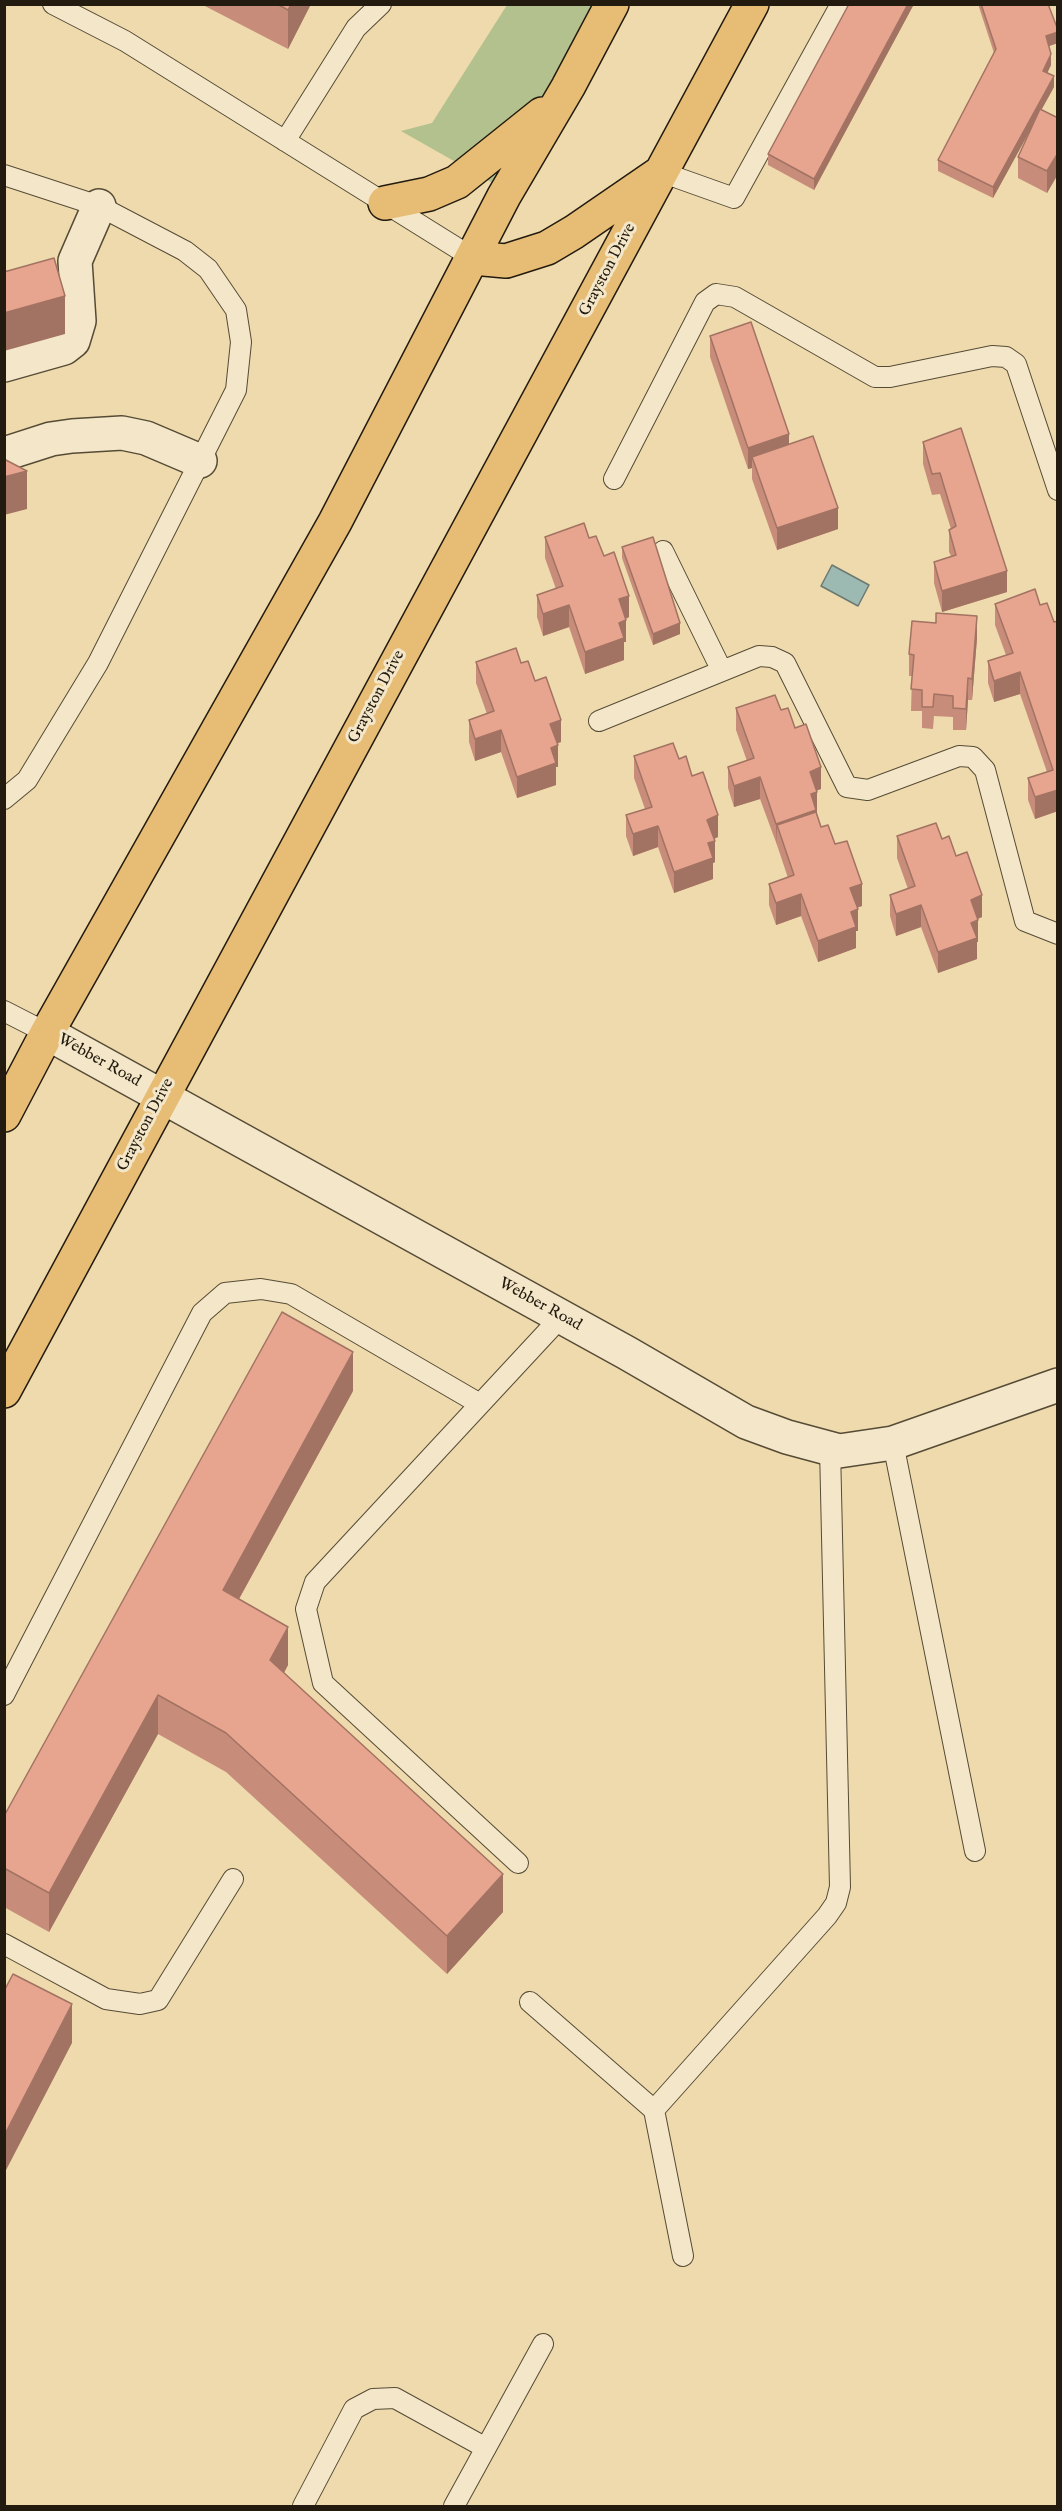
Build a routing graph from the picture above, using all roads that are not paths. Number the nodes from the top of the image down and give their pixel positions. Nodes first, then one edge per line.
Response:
1 (53, 4) edge
2 (381, 4) edge
3 (612, 4) edge
4 (752, 4) edge
5 (841, 4) edge
6 (568, 87) junction
7 (285, 141) junction
8 (661, 172) junction
9 (4, 175) edge
10 (385, 203) junction
11 (99, 206) junction
12 (473, 258) junction
13 (4, 365) edge
14 (4, 454) edge
15 (200, 461) junction
16 (614, 479) dead end
17 (1058, 490) edge
18 (663, 550) dead end
19 (722, 671) junction
20 (599, 721) dead end
21 (4, 799) edge
22 (1058, 934) edge
23 (4, 1011) edge
24 (48, 1033) junction
25 (162, 1095) junction
26 (4, 1114) edge
27 (561, 1317) junction
28 (1058, 1385) edge
29 (4, 1391) edge
30 (480, 1404) junction
31 (893, 1443) junction
32 (830, 1448) junction
33 (9, 1675) edge
34 (4, 1695) edge
35 (975, 1851) dead end
36 (518, 1863) dead end
37 (233, 1879) dead end
38 (4, 1944) edge
39 (530, 2002) dead end
40 (654, 2110) junction
41 (683, 2256) dead end
42 (543, 2344) dead end
43 (486, 2448) junction
44 (303, 2506) edge
45 (454, 2506) edge

1 - 7 lane
2 - 7 lane
3 - 6 main road
4 - 8 main road, Grayston Drive
5 - 8 lane
6 - 10 main road
6 - 12 main road
7 - 10 lane
8 - 12 main road
8 - 25 main road, Grayston Drive
9 - 11 lane
10 - 12 lane
11 - 13 street
11 - 15 lane
12 - 24 main road
14 - 15 street
15 - 21 lane
16 - 17 lane
18 - 19 lane
19 - 20 lane
19 - 22 lane
23 - 24 lane
24 - 25 street, Webber Road
24 - 26 main road
25 - 27 street, Webber Road
25 - 29 main road, Grayston Drive
27 - 30 lane
27 - 32 street, Webber Road
28 - 31 street, Webber Road
30 - 33 lane
30 - 36 lane
31 - 32 street, Webber Road
31 - 35 lane
32 - 40 lane
33 - 34 lane
37 - 38 lane
39 - 40 lane
40 - 41 lane
42 - 43 lane
43 - 44 lane
43 - 45 lane

